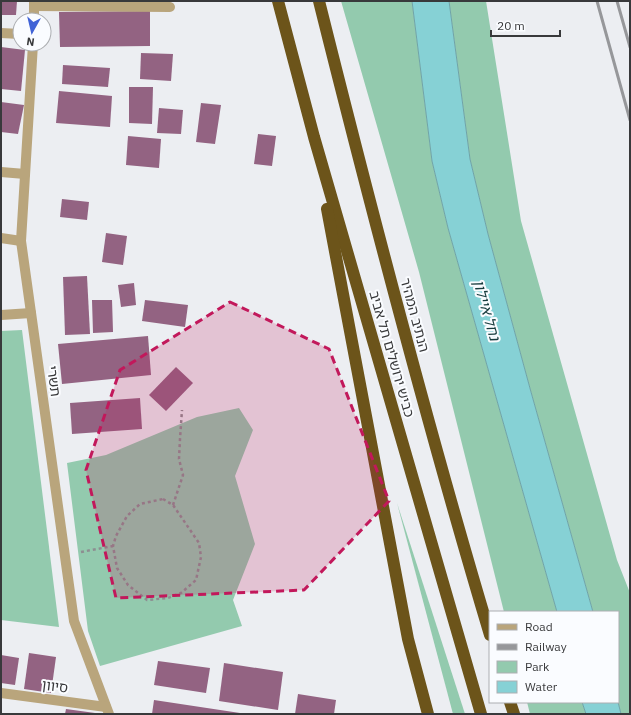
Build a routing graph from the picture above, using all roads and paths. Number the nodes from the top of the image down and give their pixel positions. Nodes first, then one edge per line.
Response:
1 (278, 1) edge
2 (319, 1) edge
3 (34, 3) edge
4 (170, 7) dead end
5 (1, 33) edge
6 (12, 34) edge
7 (33, 52) edge
8 (314, 137) junction
9 (1, 172) edge
10 (26, 174) junction
11 (1, 238) edge
12 (21, 241) junction
13 (31, 312) junction
14 (1, 315) edge
15 (182, 410) dead end
16 (173, 505) junction
17 (114, 546) junction
18 (65, 555) junction
19 (489, 632) edge
20 (1, 693) edge
21 (510, 703) edge
22 (107, 711) edge
23 (428, 714) edge
24 (481, 714) edge
25 (514, 714) edge

1 - 8 highway, כביש ירושלים תל אביב
2 - 19 highway, הנתיב המהיר
3 - 4 street
5 - 6 street
7 - 10 street, תשרי
8 - 23 highway
8 - 24 highway, כביש ירושלים תל אביב
9 - 10 street
10 - 12 street, תשרי
11 - 12 street
12 - 13 street, תשרי
13 - 14 street
13 - 18 street, תשרי
15 - 16 path
16 - 17 path
16 - 17 path
17 - 18 path
18 - 22 street, תשרי
20 - 22 street, סיוון
21 - 25 highway

